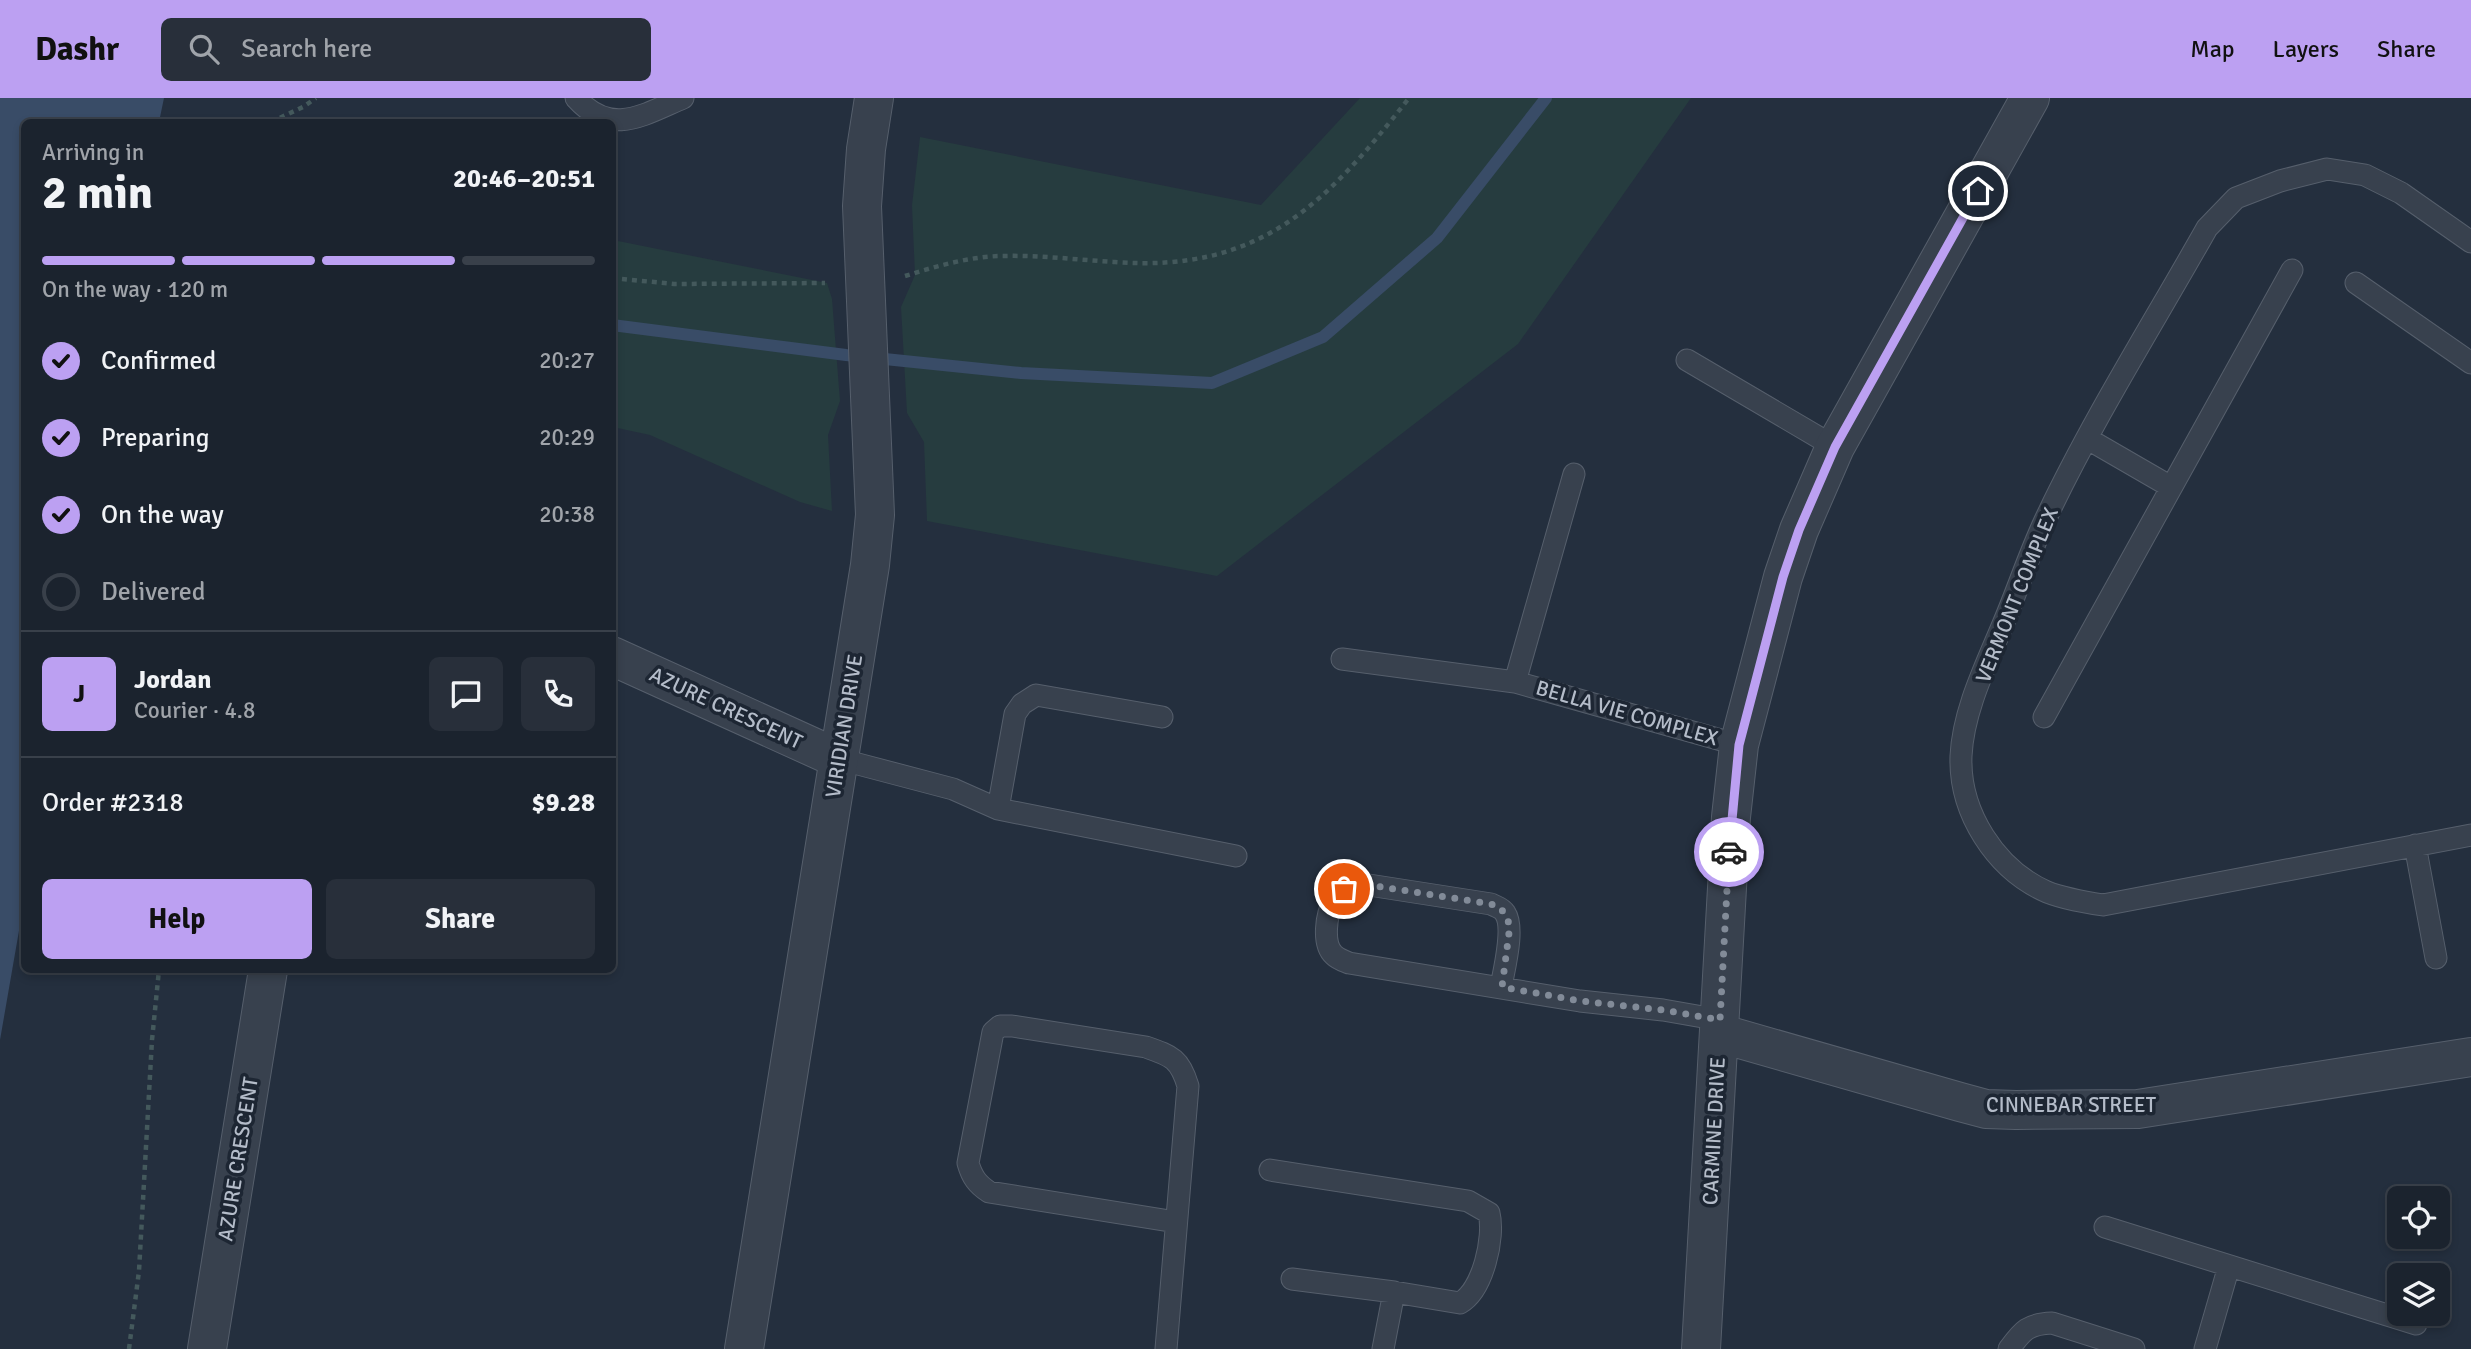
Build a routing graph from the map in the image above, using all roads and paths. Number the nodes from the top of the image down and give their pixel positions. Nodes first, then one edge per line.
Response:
1 (316, 98) edge
2 (576, 98) edge
3 (683, 98) edge
4 (874, 98) edge
5 (1409, 98) edge
6 (2030, 98) edge
7 (277, 119) edge
8 (608, 119) edge
9 (616, 121) edge
10 (2471, 242) edge
11 (2292, 270) dead end
12 (905, 276) dead end
13 (616, 278) edge
14 (831, 283) dead end
15 (2356, 283) dead end
16 (1687, 359) dead end
17 (2471, 363) edge
18 (2088, 439) junction
19 (1835, 447) junction
20 (1574, 474) dead end
21 (2171, 487) junction
22 (616, 658) edge
23 (1342, 659) dead end
24 (1515, 681) junction
25 (1162, 717) dead end
26 (2044, 717) dead end
27 (1739, 745) junction
28 (839, 759) junction
29 (998, 809) junction
30 (2471, 835) edge
31 (2415, 845) junction
32 (1236, 856) dead end
33 (2436, 958) dead end
34 (159, 973) edge
35 (268, 973) edge
36 (1502, 987) junction
37 (1720, 1027) junction
38 (2471, 1057) edge
39 (1270, 1170) dead end
40 (1176, 1222) junction
41 (2105, 1227) dead end
42 (2229, 1266) junction
43 (1292, 1279) dead end
44 (1394, 1292) junction
45 (2387, 1315) edge
46 (129, 1349) edge
47 (207, 1349) edge
48 (744, 1349) edge
49 (1166, 1349) edge
50 (1383, 1349) edge
51 (1701, 1349) edge
52 (2009, 1349) edge
53 (2134, 1349) edge
54 (2205, 1349) edge

1 - 7 path
2 - 8 lane
3 - 9 lane
4 - 28 street, VIRIDIAN DRIVE
5 - 12 path
6 - 19 street, CARMINE DRIVE
10 - 18 lane, VERMONT COMPLEX
11 - 21 lane
13 - 14 path
15 - 17 lane
16 - 19 lane
18 - 21 lane
18 - 31 lane, VERMONT COMPLEX
19 - 27 street, CARMINE DRIVE
20 - 24 lane, BELLA VIE COMPLEX
21 - 26 lane
22 - 28 street, AZURE CRESCENT
23 - 24 lane, BELLA VIE COMPLEX
24 - 27 lane, BELLA VIE COMPLEX
25 - 29 lane
27 - 37 street, CARMINE DRIVE
28 - 29 lane
28 - 48 street, VIRIDIAN DRIVE
29 - 32 lane
30 - 31 lane, VERMONT COMPLEX
31 - 33 lane
34 - 46 path
35 - 47 street, AZURE CRESCENT
36 - 36 lane
36 - 37 lane
37 - 38 street, CINNEBAR STREET
37 - 51 street, CARMINE DRIVE
39 - 44 lane
40 - 40 lane
40 - 49 lane
41 - 42 lane
42 - 45 lane
42 - 54 lane
43 - 44 lane
44 - 50 lane
52 - 53 lane

